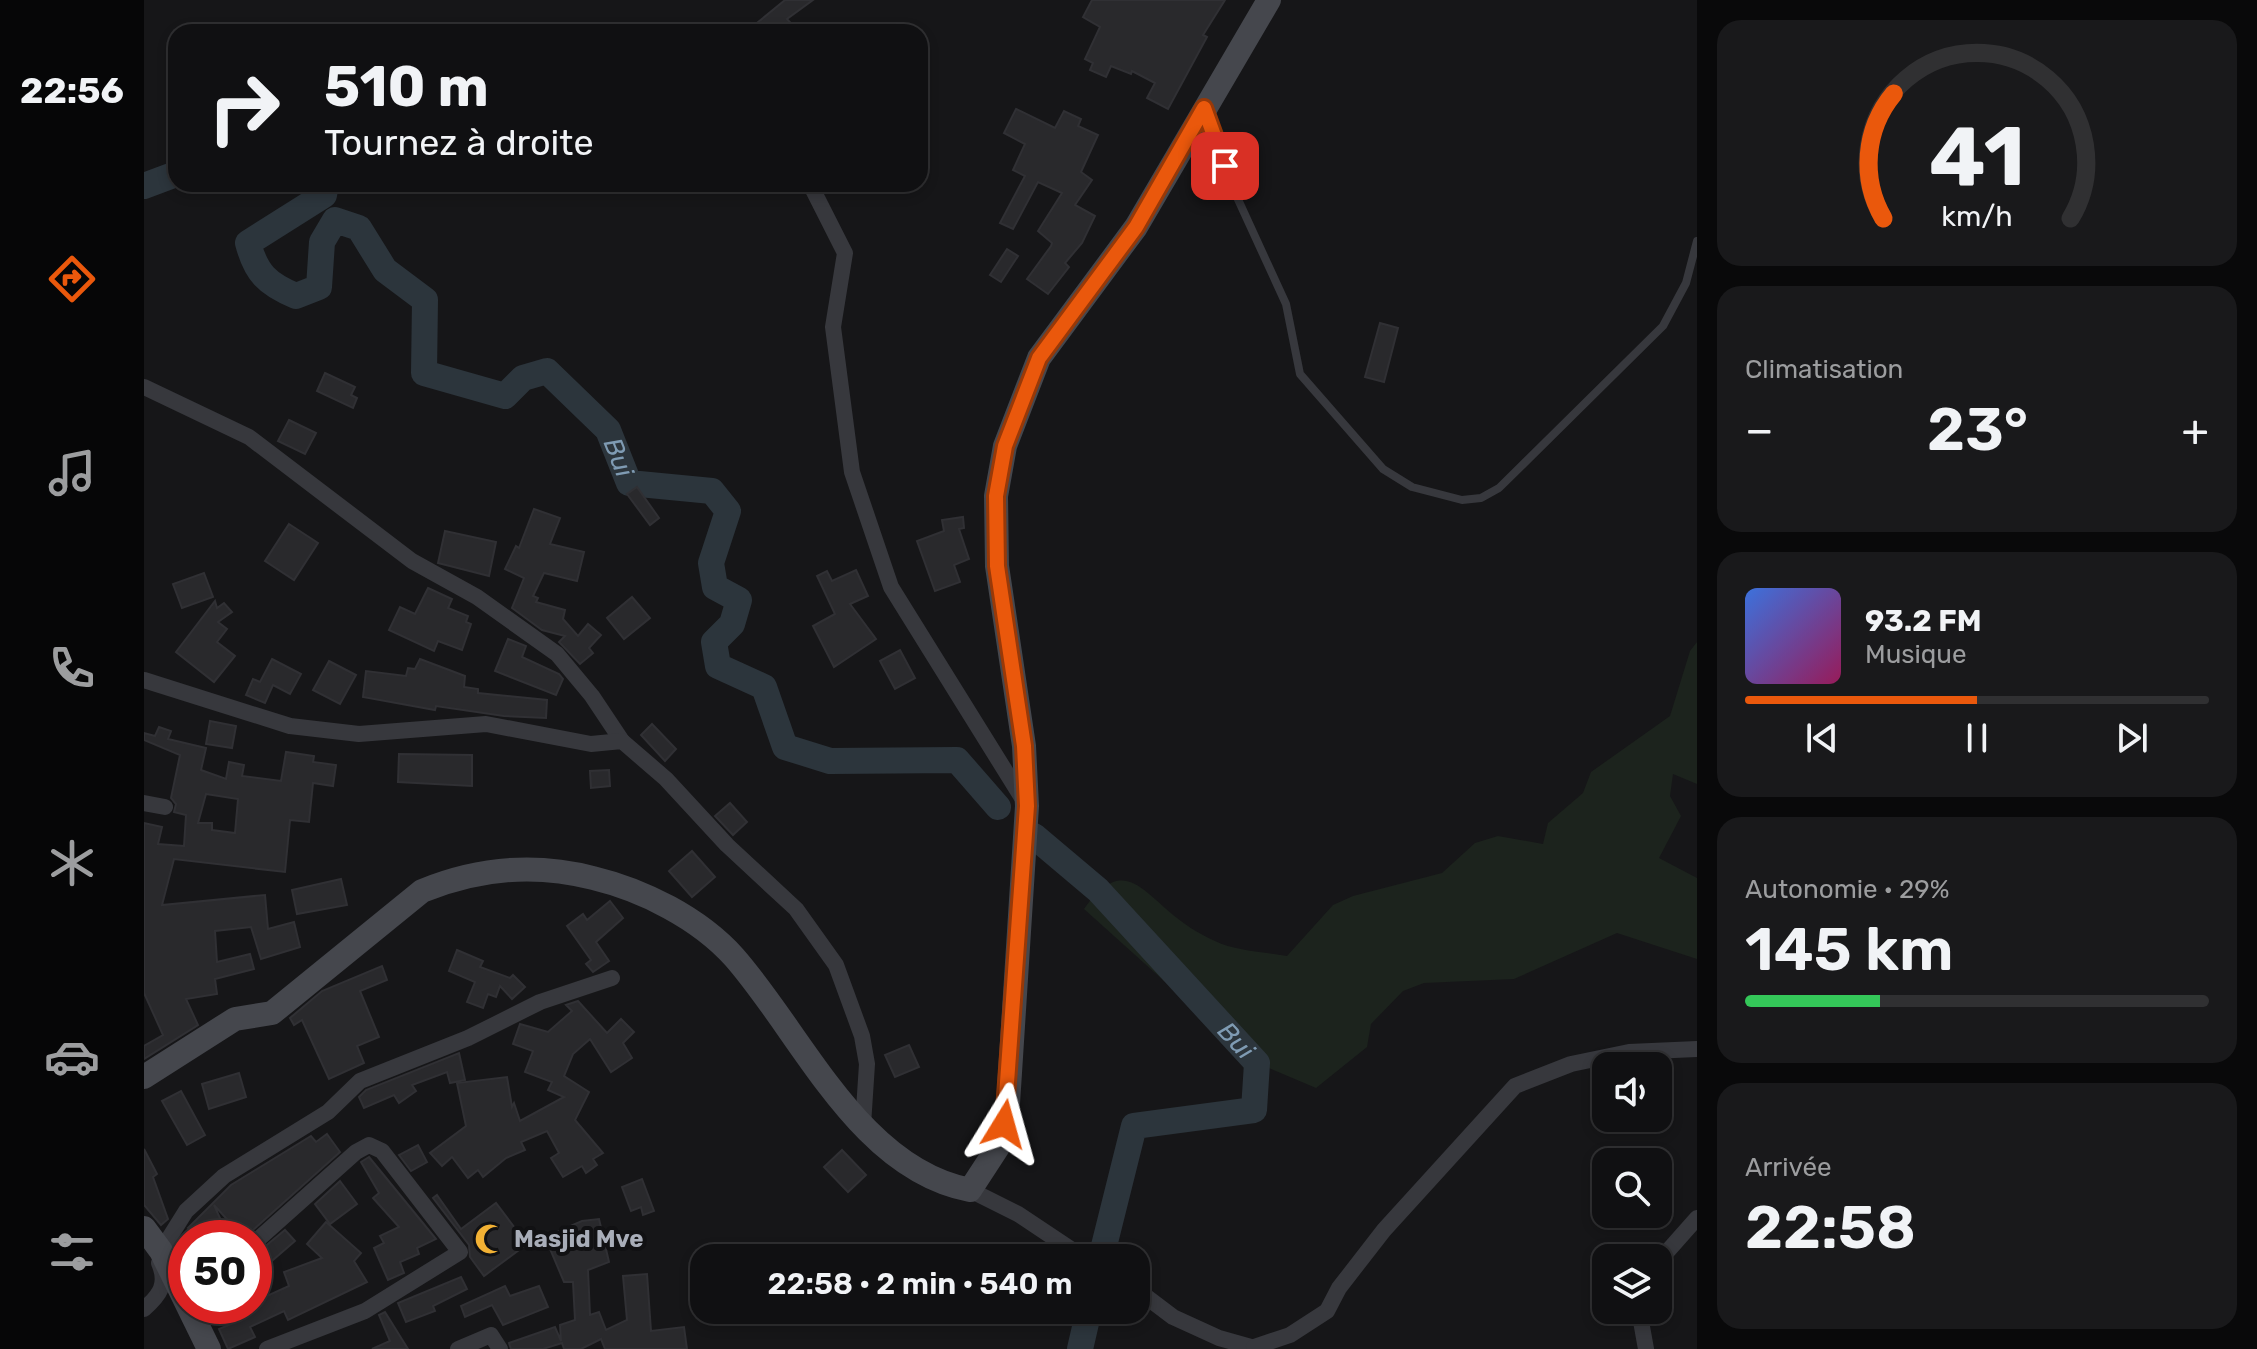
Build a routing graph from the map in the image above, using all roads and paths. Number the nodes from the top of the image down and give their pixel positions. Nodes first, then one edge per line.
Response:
1 (1269, 0) edge
2 (1204, 108) junction
3 (814, 192) edge
4 (1697, 241) edge
5 (144, 387) edge
6 (144, 680) edge
7 (622, 741) junction
8 (144, 803) edge
9 (1027, 806) junction
10 (165, 807) dead end
11 (612, 978) dead end
12 (1697, 1049) edge
13 (144, 1077) edge
14 (863, 1125) junction
15 (970, 1190) junction
16 (1697, 1218) edge
17 (272, 1227) edge
18 (152, 1239) edge
19 (1063, 1244) edge
20 (1672, 1246) edge
21 (168, 1268) edge
22 (1150, 1300) edge
23 (144, 1309) edge
24 (197, 1324) edge
25 (1642, 1324) edge
26 (1256, 1348) edge
27 (209, 1349) edge
28 (267, 1349) edge
29 (458, 1349) edge
30 (500, 1349) edge
31 (1646, 1349) edge

1 - 2 main road
2 - 4 lane
2 - 9 main road
3 - 9 street
5 - 7 street
6 - 7 street
7 - 14 street
8 - 10 street
9 - 15 main road
11 - 18 street
12 - 26 street
13 - 14 main road
14 - 15 main road
15 - 19 street
16 - 20 street
17 - 28 street
18 - 21 main road
18 - 23 street
22 - 26 street
24 - 27 main road
25 - 31 street
29 - 30 street

